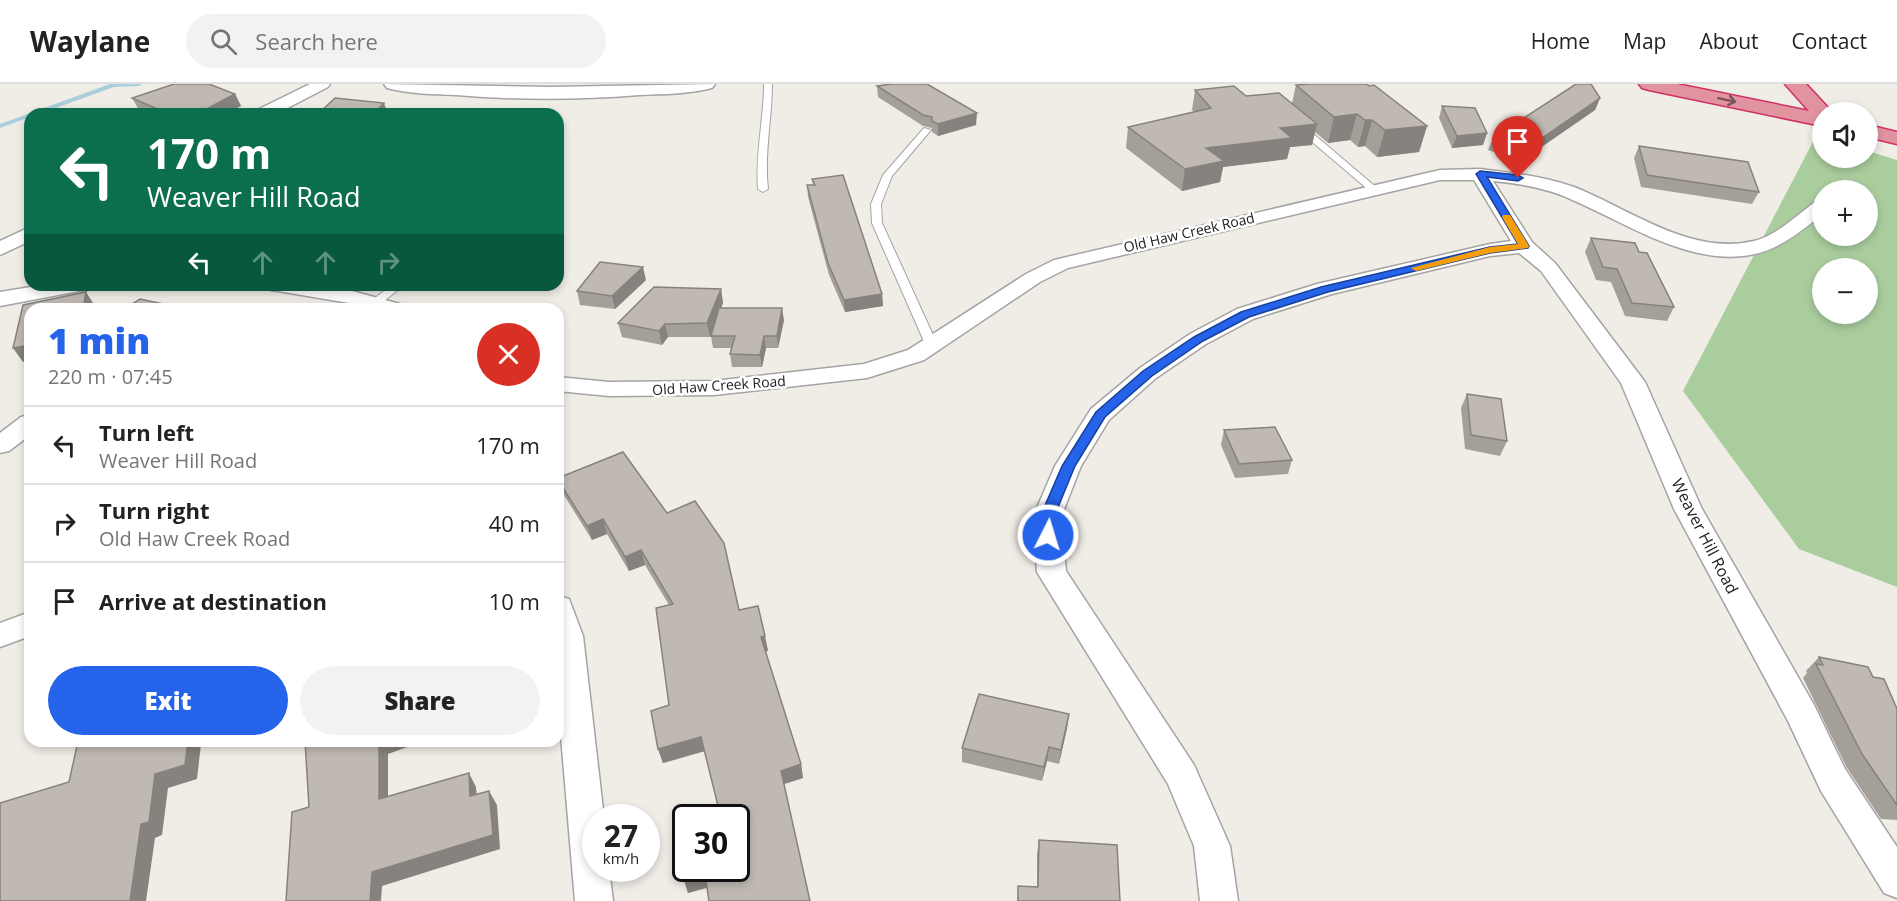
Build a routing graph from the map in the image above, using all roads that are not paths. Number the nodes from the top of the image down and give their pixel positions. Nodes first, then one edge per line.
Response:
1 (322, 84) edge
2 (394, 84) edge
3 (705, 84) edge
4 (768, 84) edge
5 (1649, 84) edge
6 (1795, 84) edge
7 (1812, 102) edge
8 (275, 108) edge
9 (1289, 118) edge
10 (1812, 118) edge
11 (927, 130) edge
12 (1878, 133) edge
13 (1897, 138) edge
14 (1480, 174) junction
15 (763, 189) dead end
16 (1374, 190) junction
17 (1812, 213) edge
18 (24, 236) edge
19 (1524, 246) junction
20 (0, 249) edge
21 (45, 291) edge
22 (324, 291) edge
23 (0, 299) edge
24 (372, 303) edge
25 (932, 346) junction
26 (564, 385) edge
27 (24, 427) edge
28 (0, 445) edge
29 (564, 624) edge
30 (24, 626) edge
31 (0, 635) edge
32 (1897, 880) edge
33 (594, 901) edge
34 (1219, 901) edge

1 - 8 street
2 - 3 street
4 - 15 lane
5 -> 10 highway
6 - 7 highway
9 - 16 lane
11 - 25 lane
12 - 13 highway
14 - 16 street, Old Haw Creek Road
14 - 17 street, Old Haw Creek Road
14 - 19 street, Weaver Hill Road
16 - 25 street, Old Haw Creek Road
18 - 20 street
19 - 32 street, Weaver Hill Road
19 - 34 street
21 - 23 street
22 - 24 street
25 - 26 street, Old Haw Creek Road
27 - 28 street
29 - 33 street
30 - 31 street

